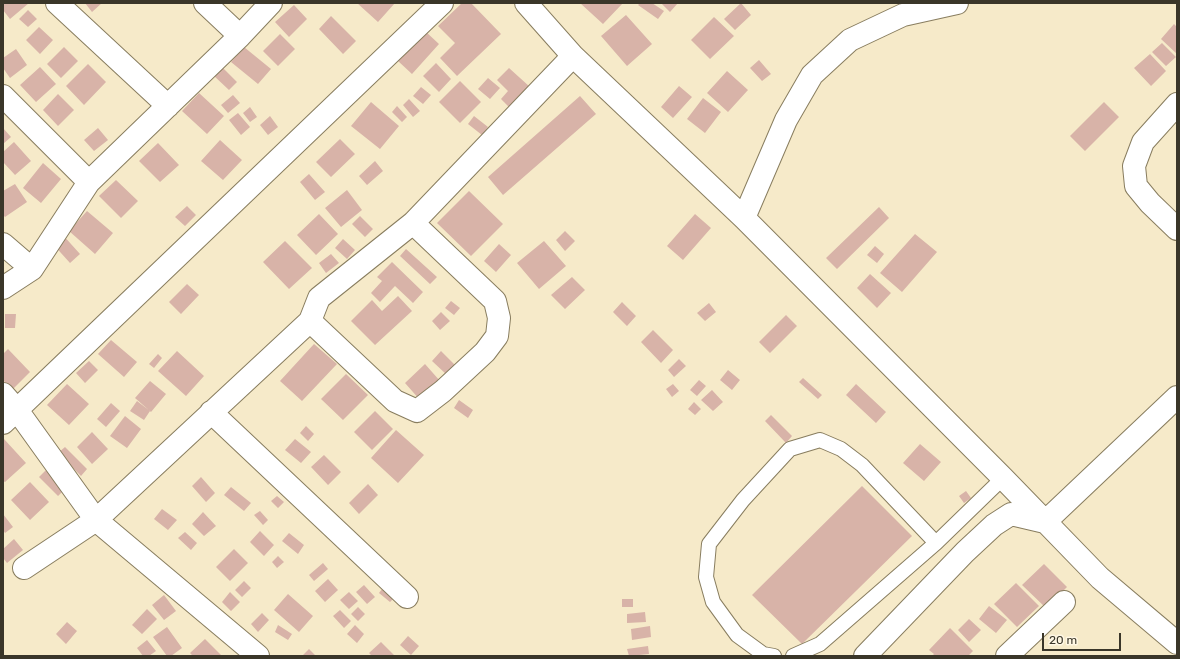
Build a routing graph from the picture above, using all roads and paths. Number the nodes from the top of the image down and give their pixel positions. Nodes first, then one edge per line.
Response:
1 (57, 3) edge
2 (205, 3) edge
3 (271, 3) edge
4 (442, 3) edge
5 (526, 3) edge
6 (957, 3) edge
7 (240, 36) junction
8 (573, 56) junction
9 (3, 96) edge
10 (1177, 104) edge
11 (168, 106) junction
12 (89, 182) junction
13 (744, 218) junction
14 (413, 223) junction
15 (1177, 229) edge
16 (3, 244) edge
17 (32, 269) junction
18 (3, 288) edge
19 (310, 321) junction
20 (1177, 397) edge
21 (8, 409) edge
22 (211, 412) junction
23 (1002, 478) junction
24 (96, 520) junction
25 (1045, 522) junction
26 (936, 544) junction
27 (24, 568) dead end
28 (407, 597) dead end
29 (1064, 602) dead end
30 (1177, 643) edge
31 (1013, 654) edge
32 (258, 656) edge
33 (774, 656) edge
34 (794, 656) edge
35 (865, 656) edge

1 - 11 street
2 - 7 street
3 - 7 street
4 - 21 street
5 - 8 street
6 - 13 street
7 - 11 street
8 - 13 street
8 - 14 street
9 - 12 street
10 - 15 street
11 - 12 street
12 - 17 street
13 - 23 street
14 - 19 street
14 - 19 street
16 - 17 street
17 - 18 street
19 - 22 street
20 - 25 street
21 - 24 street
22 - 24 street
22 - 28 street
23 - 25 street
23 - 26 lane
24 - 27 street
24 - 32 street
25 - 30 street
25 - 35 street
26 - 33 lane
26 - 34 lane
29 - 31 street

